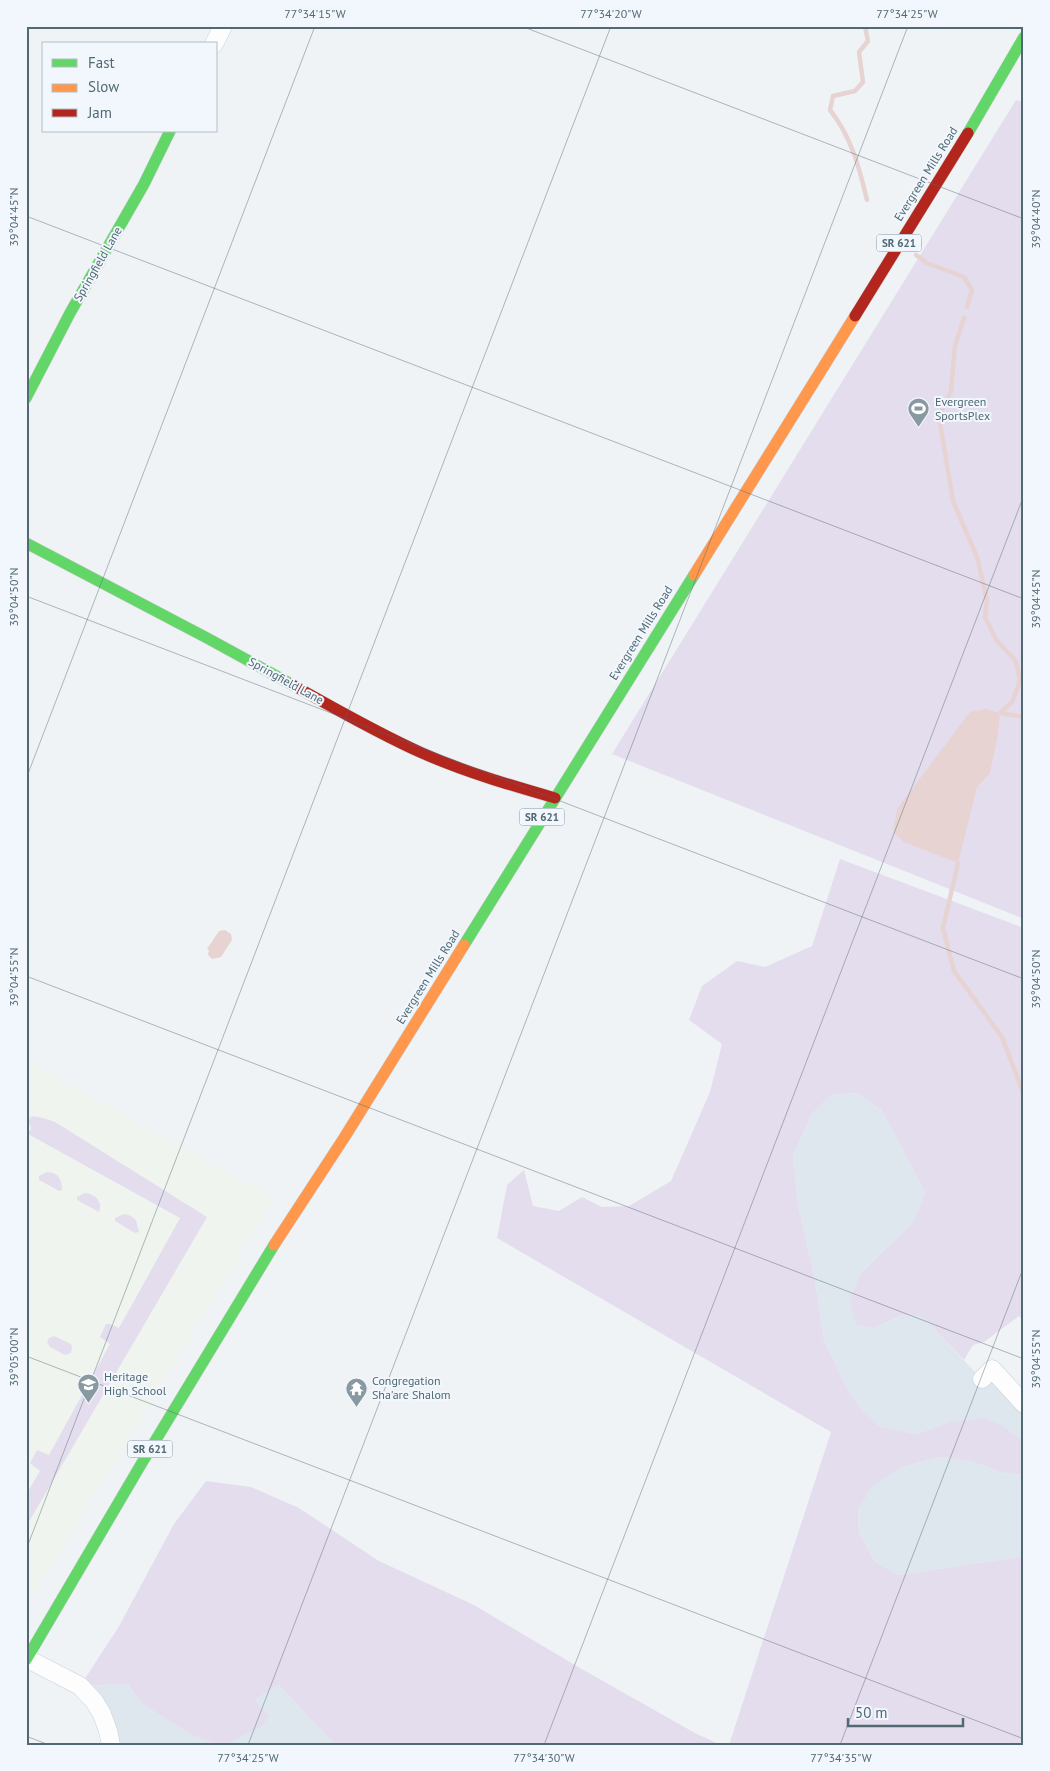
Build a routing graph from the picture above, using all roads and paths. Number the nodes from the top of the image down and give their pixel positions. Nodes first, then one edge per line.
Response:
1 (223, 26) edge
2 (1024, 37) edge
3 (215, 42) edge
4 (170, 132) edge
5 (26, 398) edge
6 (26, 542) edge
7 (555, 798) junction
8 (982, 1379) dead end
9 (1024, 1404) edge
10 (26, 1658) edge
11 (111, 1745) edge

1 - 3 street
2 - 7 main road, Evergreen Mills Road / SR 621
4 - 5 main road, Springfield Lane
6 - 7 main road, Springfield Lane
7 - 10 main road, Evergreen Mills Road / SR 621
8 - 9 street
10 - 11 street

